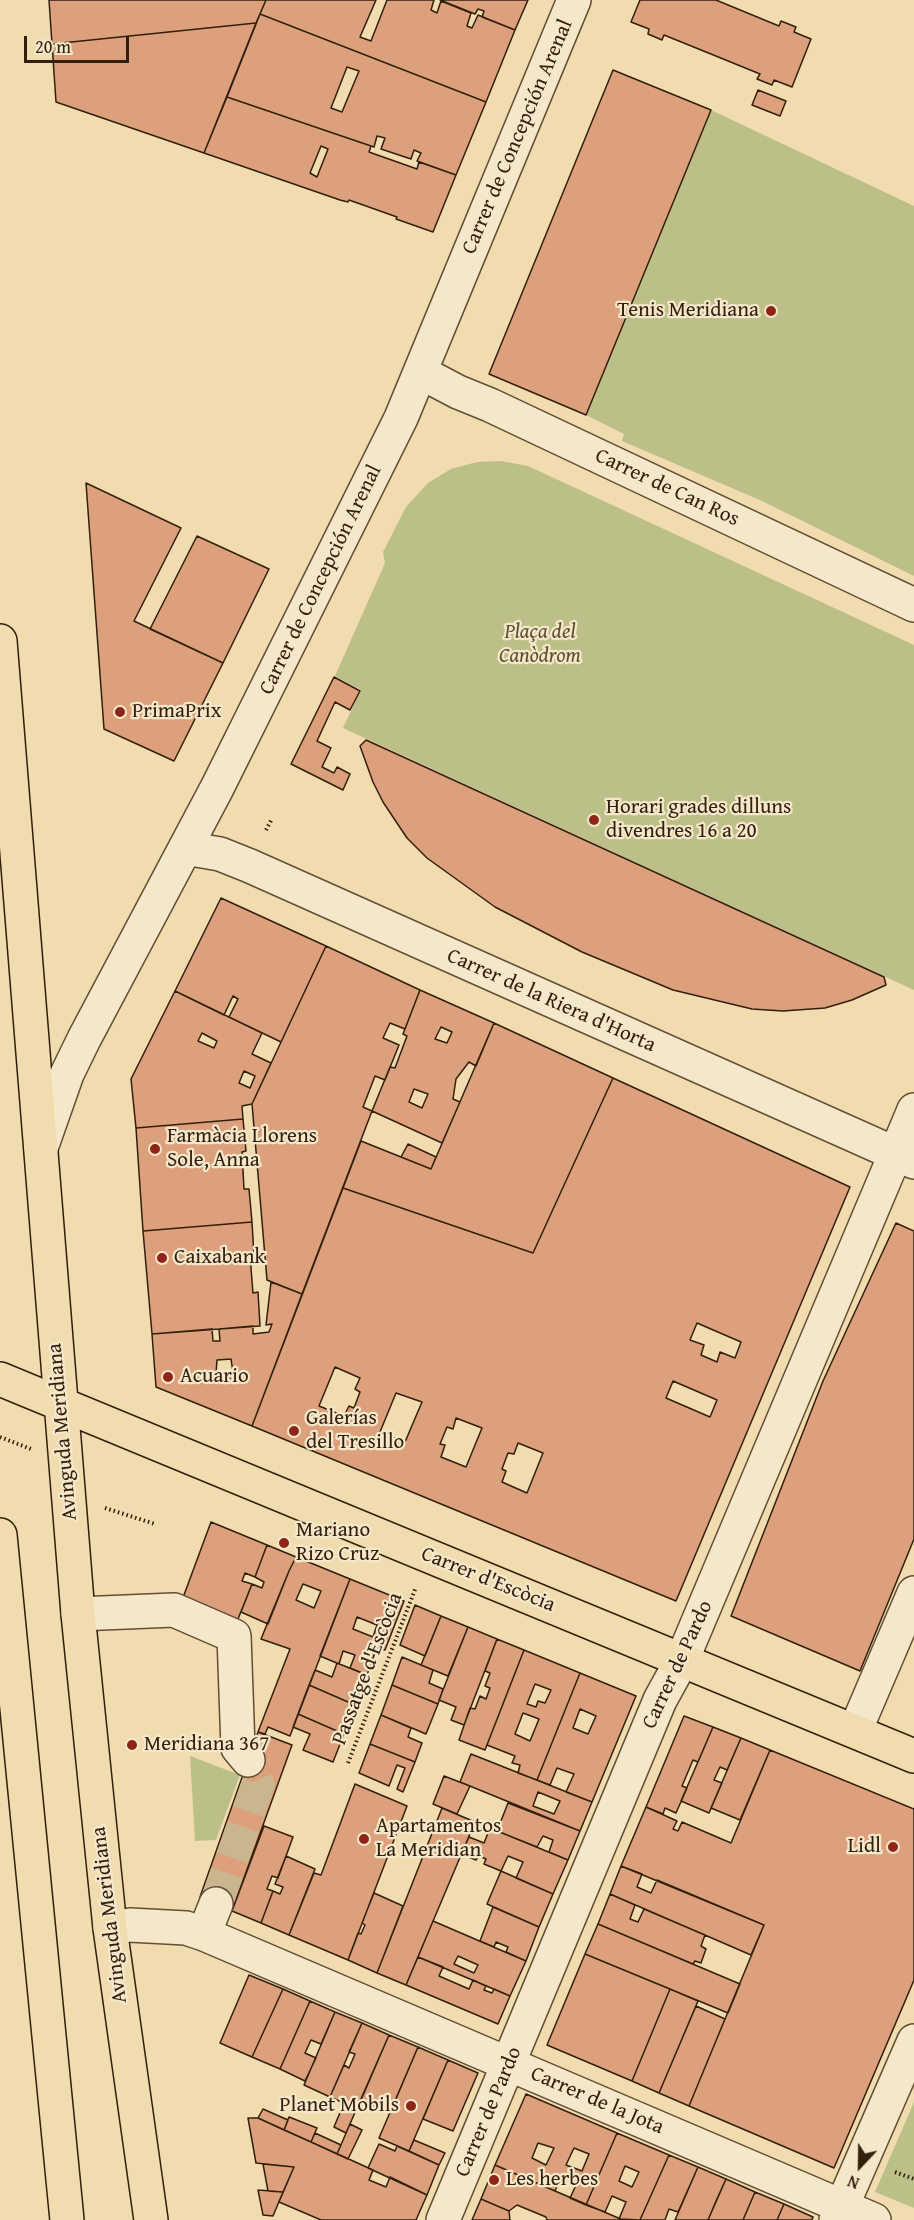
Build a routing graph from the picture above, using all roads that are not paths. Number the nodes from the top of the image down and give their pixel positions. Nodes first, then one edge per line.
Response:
1 (574, 0) edge
2 (420, 372) junction
3 (914, 605) edge
4 (0, 641) edge
5 (185, 848) junction
6 (914, 1110) edge
7 (41, 1148) junction
8 (904, 1158) edge
9 (0, 1379) edge
10 (62, 1405) junction
11 (0, 1535) edge
12 (914, 1593) edge
13 (78, 1614) junction
14 (682, 1660) junction
15 (855, 1731) junction
16 (914, 1756) edge
17 (248, 1760) tunnel mouth
18 (216, 1904) tunnel mouth
19 (110, 1928) junction
20 (195, 1931) junction
21 (914, 2042) edge
22 (508, 2064) junction
23 (839, 2213) edge
24 (67, 2220) edge
25 (152, 2220) edge
26 (443, 2220) edge
27 (874, 2220) edge

1 - 2 street, Carrer de Concepción Arenal
2 - 3 street, Carrer de Can Ros
2 - 5 street, Carrer de Concepción Arenal
4 - 7 main road, Avinguda Meridiana
5 - 7 street, Carrer de Concepción Arenal
5 - 8 street, Carrer de la Riera d'Horta
6 - 8 street, Carrer de Pardo
7 - 10 main road, Avinguda Meridiana
8 - 14 street, Carrer de Pardo
9 - 10 main road, Carrer d'Escòcia
10 - 13 main road, Avinguda Meridiana
10 - 14 main road, Carrer d'Escòcia
11 - 24 main road
12 - 15 street
13 - 17 street
13 - 19 main road, Avinguda Meridiana
14 - 15 main road, Carrer d'Escòcia
14 - 22 street, Carrer de Pardo
15 - 16 main road, Carrer d'Escòcia
18 - 20 street
19 - 20 street
19 - 25 main road, Avinguda Meridiana
20 - 22 street, Carrer de la Jota
21 - 23 street
22 - 23 street, Carrer de la Jota
22 - 26 street, Carrer de Pardo
23 - 27 street, Carrer de la Jota

